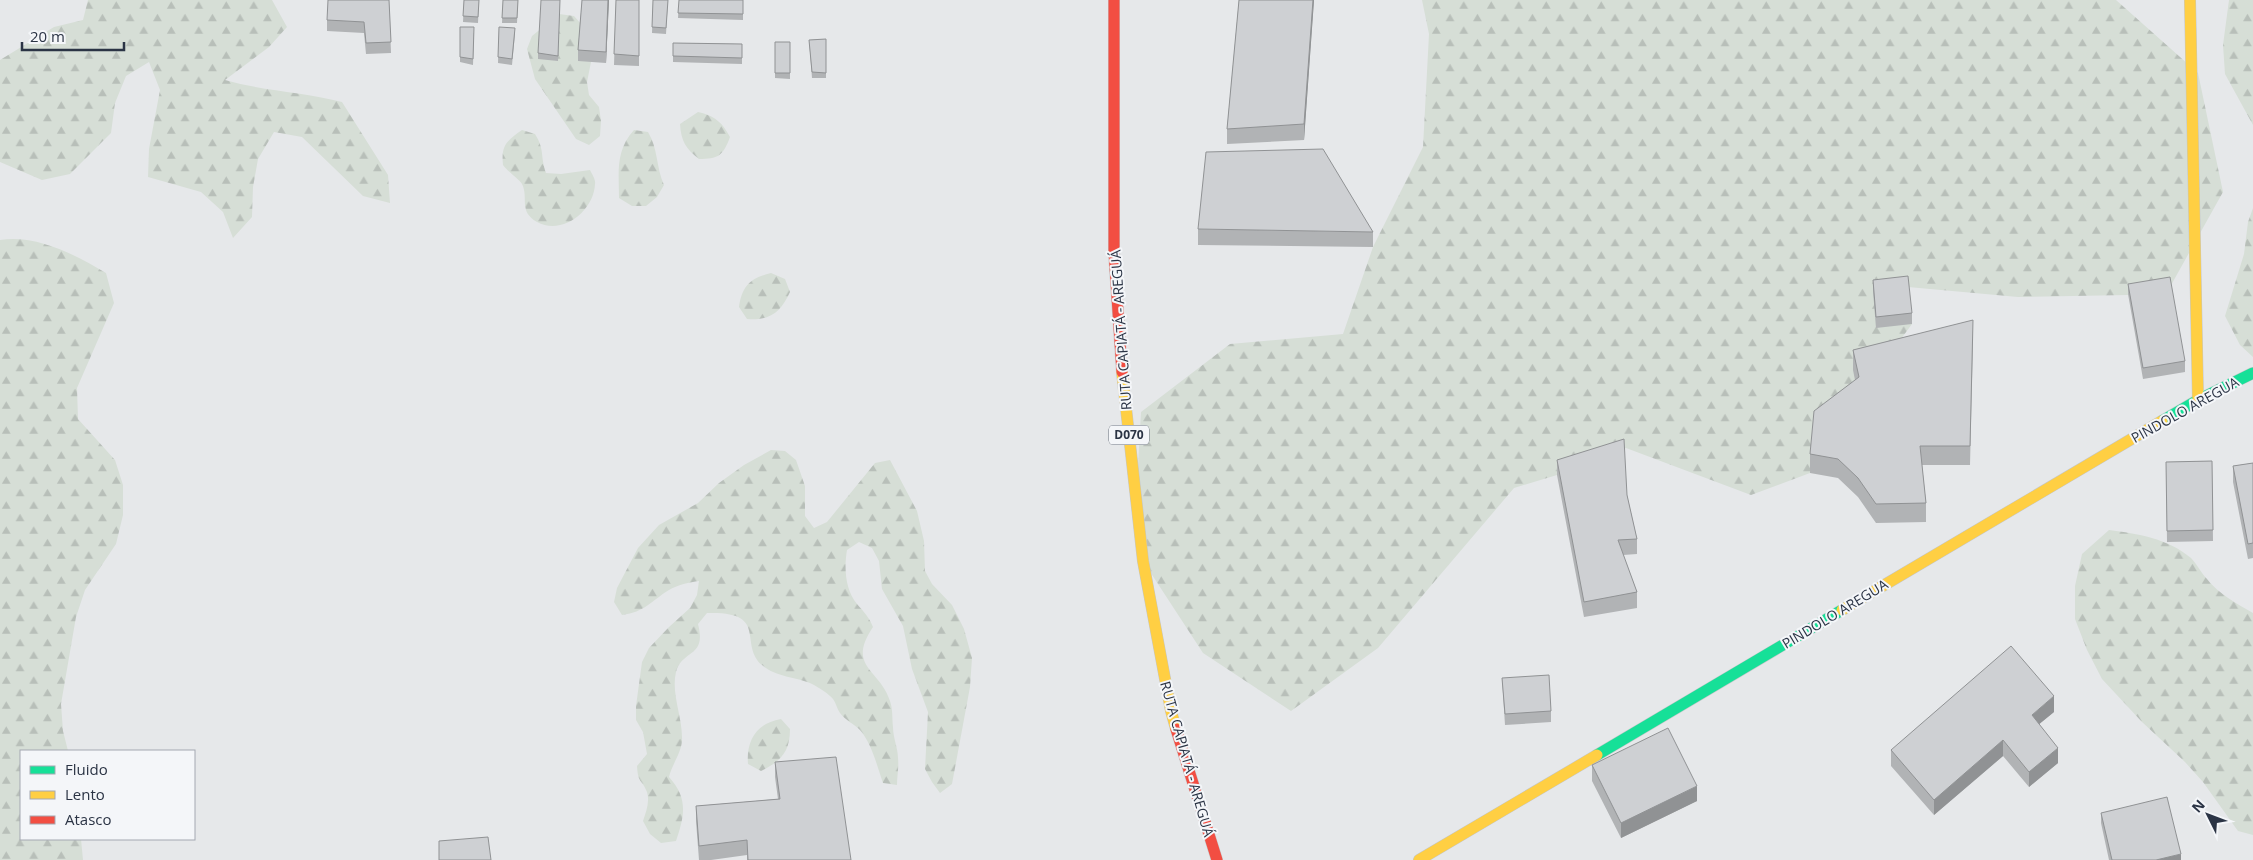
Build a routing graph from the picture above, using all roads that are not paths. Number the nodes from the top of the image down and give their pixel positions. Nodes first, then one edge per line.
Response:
1 (1114, 0) edge
2 (2190, 0) edge
3 (2253, 373) edge
4 (2198, 400) junction
5 (1217, 860) edge
6 (1419, 860) edge

1 - 5 main road, RUTA CAPIATÁ - AREGUÁ / D070
2 - 4 main road
3 - 4 main road, PINDOLO AREGUA
4 - 6 main road, PINDOLO AREGUA

